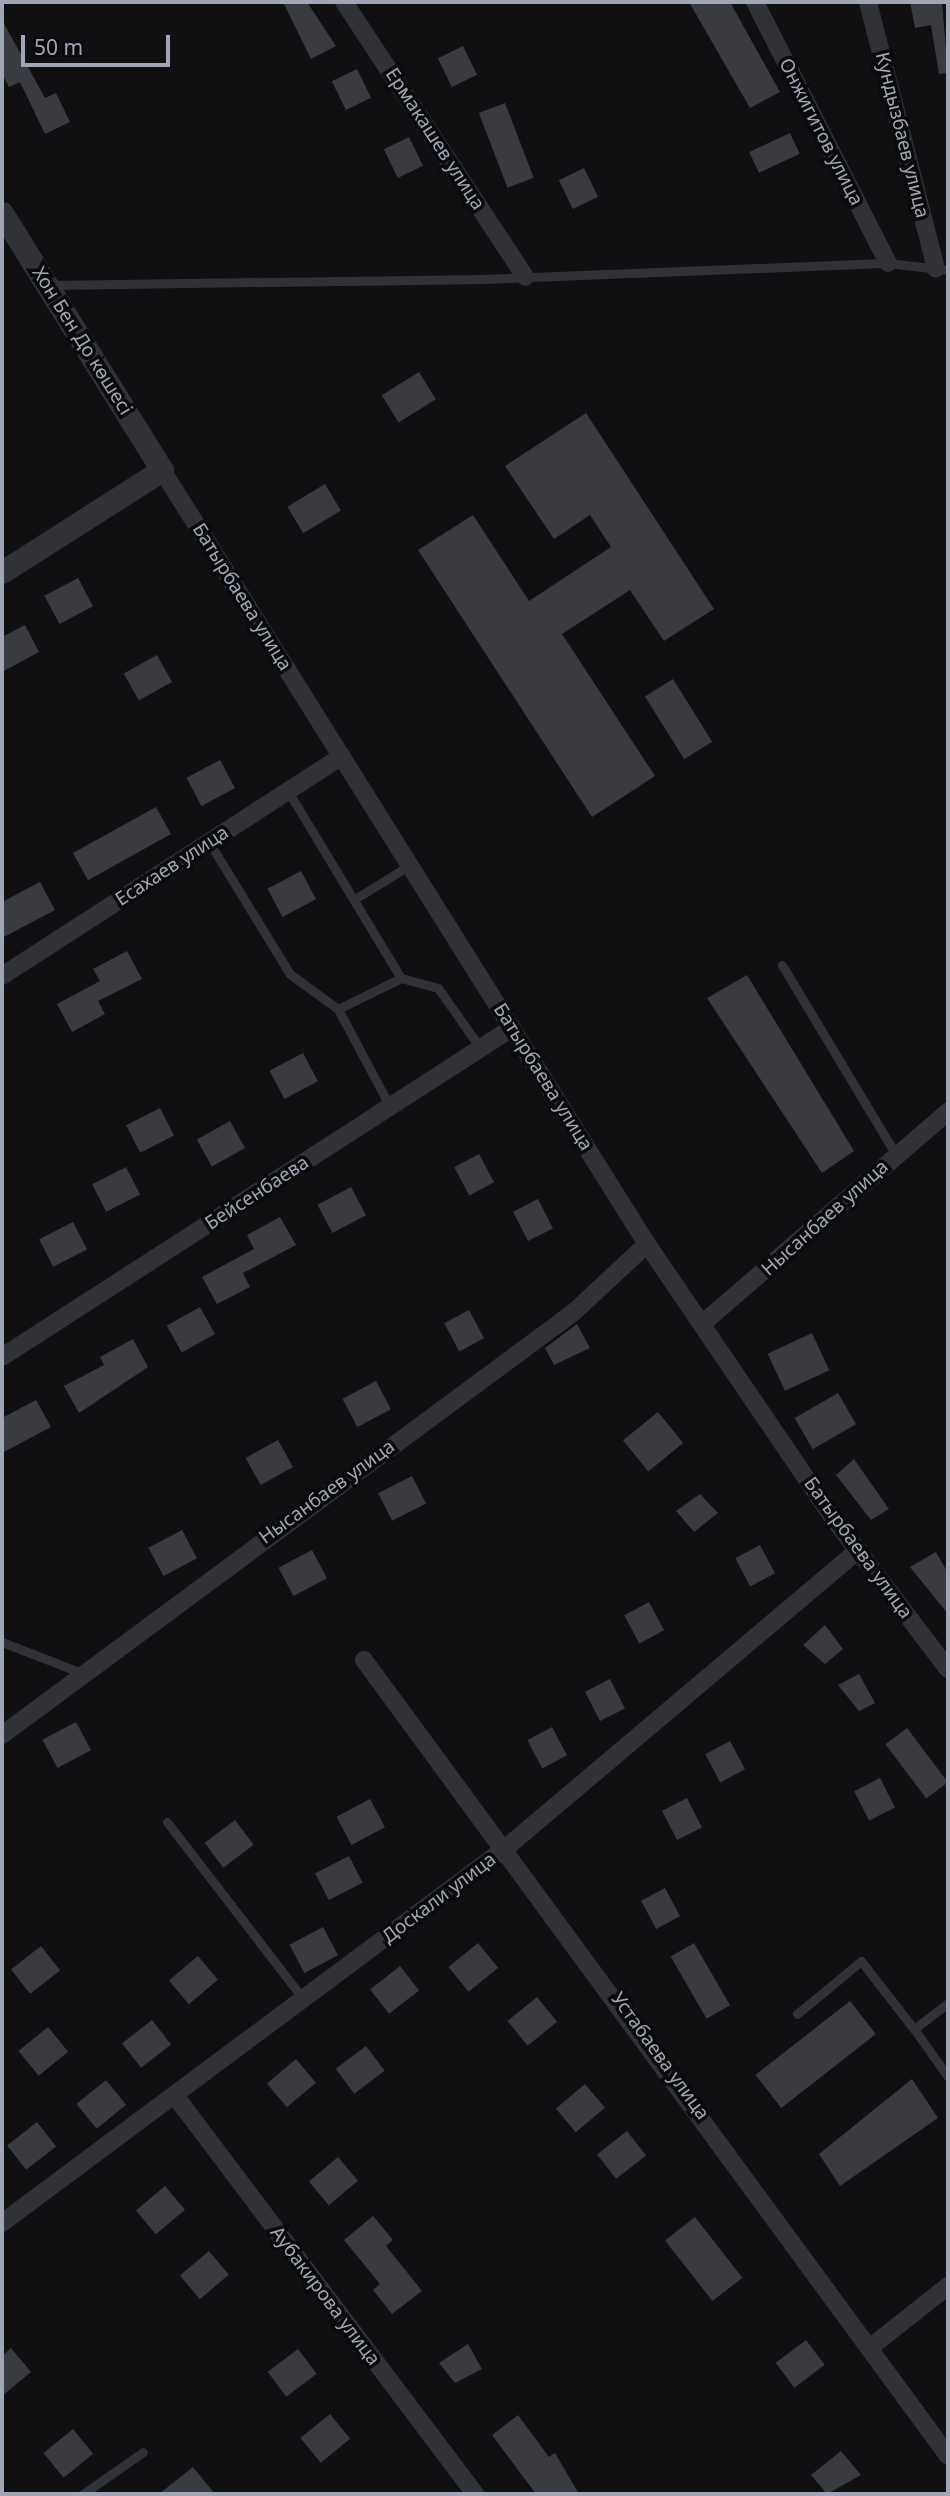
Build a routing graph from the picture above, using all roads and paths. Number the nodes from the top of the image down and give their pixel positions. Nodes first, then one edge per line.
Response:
1 (344, 2) edge
2 (755, 2) edge
3 (868, 2) edge
4 (2, 213) edge
5 (888, 263) junction
6 (942, 269) edge
7 (525, 277) junction
8 (46, 285) junction
9 (162, 470) junction
10 (2, 572) edge
11 (342, 757) junction
12 (288, 791) junction
13 (209, 842) junction
14 (410, 865) junction
15 (358, 897) junction
16 (782, 965) dead end
17 (2, 976) edge
18 (401, 978) junction
19 (338, 1009) junction
20 (512, 1028) junction
21 (481, 1049) junction
22 (390, 1107) junction
23 (948, 1112) edge
24 (896, 1155) junction
25 (648, 1244) junction
26 (702, 1324) junction
27 (2, 1357) edge
28 (858, 1550) junction
29 (2, 1642) edge
30 (364, 1660) dead end
31 (948, 1669) edge
32 (82, 1673) junction
33 (2, 1735) edge
34 (167, 1822) dead end
35 (507, 1847) junction
36 (304, 2000) junction
37 (948, 2003) edge
38 (797, 2014) dead end
39 (914, 2029) junction
40 (948, 2077) edge
41 (176, 2096) junction
42 (2, 2223) edge
43 (948, 2286) edge
44 (872, 2346) junction
45 (143, 2452) dead end
46 (948, 2456) edge
47 (83, 2494) edge
48 (475, 2494) edge

1 - 7 street, Ермакашев улица
2 - 5 street, Онжигитов улица
3 - 6 street, Кундызбаев улица
4 - 8 street, Хон Бен До көшесі
5 - 6 lane
5 - 7 lane
7 - 8 lane
8 - 9 street, Хон Бен До көшесі
9 - 10 street
9 - 11 street, Батырбаева улица
11 - 12 street, Есахаев улица
11 - 14 street, Батырбаева улица
12 - 13 street, Есахаев улица
12 - 15 lane
13 - 17 street, Есахаев улица
13 - 19 lane
14 - 15 lane
14 - 20 street, Батырбаева улица
15 - 18 lane
16 - 24 lane
18 - 19 lane
18 - 21 lane
19 - 22 lane
20 - 21 street, Бейсенбаева
20 - 25 street, Батырбаева улица
21 - 22 street, Бейсенбаева
22 - 27 street, Бейсенбаева
23 - 24 street, Нысанбаев улица
24 - 26 street, Нысанбаев улица
25 - 26 street, Батырбаева улица
25 - 32 street, Нысанбаев улица
26 - 28 street, Батырбаева улица
28 - 31 street, Батырбаева улица
28 - 35 street, Доскали улица
29 - 32 lane
30 - 35 street, Устабаева улица
32 - 33 street, Нысанбаев улица
34 - 36 lane
35 - 36 street, Доскали улица
35 - 44 street, Устабаева улица
36 - 41 street, Доскали улица
37 - 39 lane
38 - 39 lane
39 - 40 lane
41 - 42 street, Доскали улица
41 - 48 street, Аубакирова улица
43 - 44 street
44 - 46 street, Устабаева улица
45 - 47 lane

